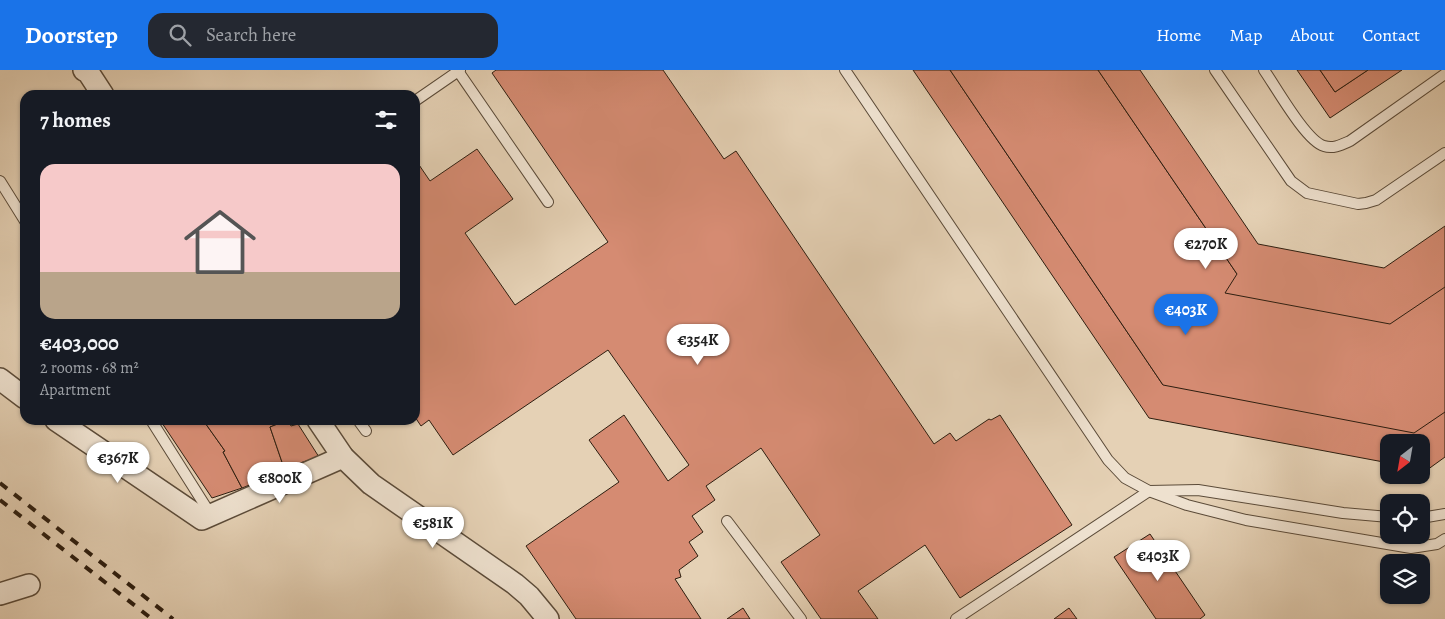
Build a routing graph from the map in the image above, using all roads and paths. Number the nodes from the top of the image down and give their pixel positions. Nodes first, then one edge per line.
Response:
1 (84, 70) edge
2 (844, 70) edge
3 (1216, 70) edge
4 (1264, 70) edge
5 (459, 71) edge
6 (1445, 74) edge
7 (100, 90) edge
8 (420, 98) edge
9 (1445, 153) edge
10 (0, 181) edge
11 (548, 202) dead end
12 (20, 213) edge
13 (0, 379) edge
14 (20, 394) edge
15 (63, 425) edge
16 (154, 425) edge
17 (321, 425) edge
18 (362, 425) edge
19 (366, 431) dead end
20 (343, 457) junction
21 (1149, 490) junction
22 (211, 514) junction
23 (1445, 514) edge
24 (1380, 515) edge
25 (1430, 516) edge
26 (727, 521) dead end
27 (1445, 539) edge
28 (29, 585) dead end
29 (0, 594) edge
30 (548, 619) edge
31 (800, 619) edge
32 (956, 619) edge

1 - 7 street
2 - 21 lane
3 - 9 lane
4 - 6 lane
5 - 8 lane
5 - 11 lane
10 - 12 lane
13 - 14 street
15 - 22 street
16 - 22 lane
17 - 20 street
18 - 19 lane
20 - 22 street
20 - 30 street
21 - 24 lane
21 - 27 lane
21 - 32 lane
23 - 25 lane
26 - 31 lane
28 - 29 street

